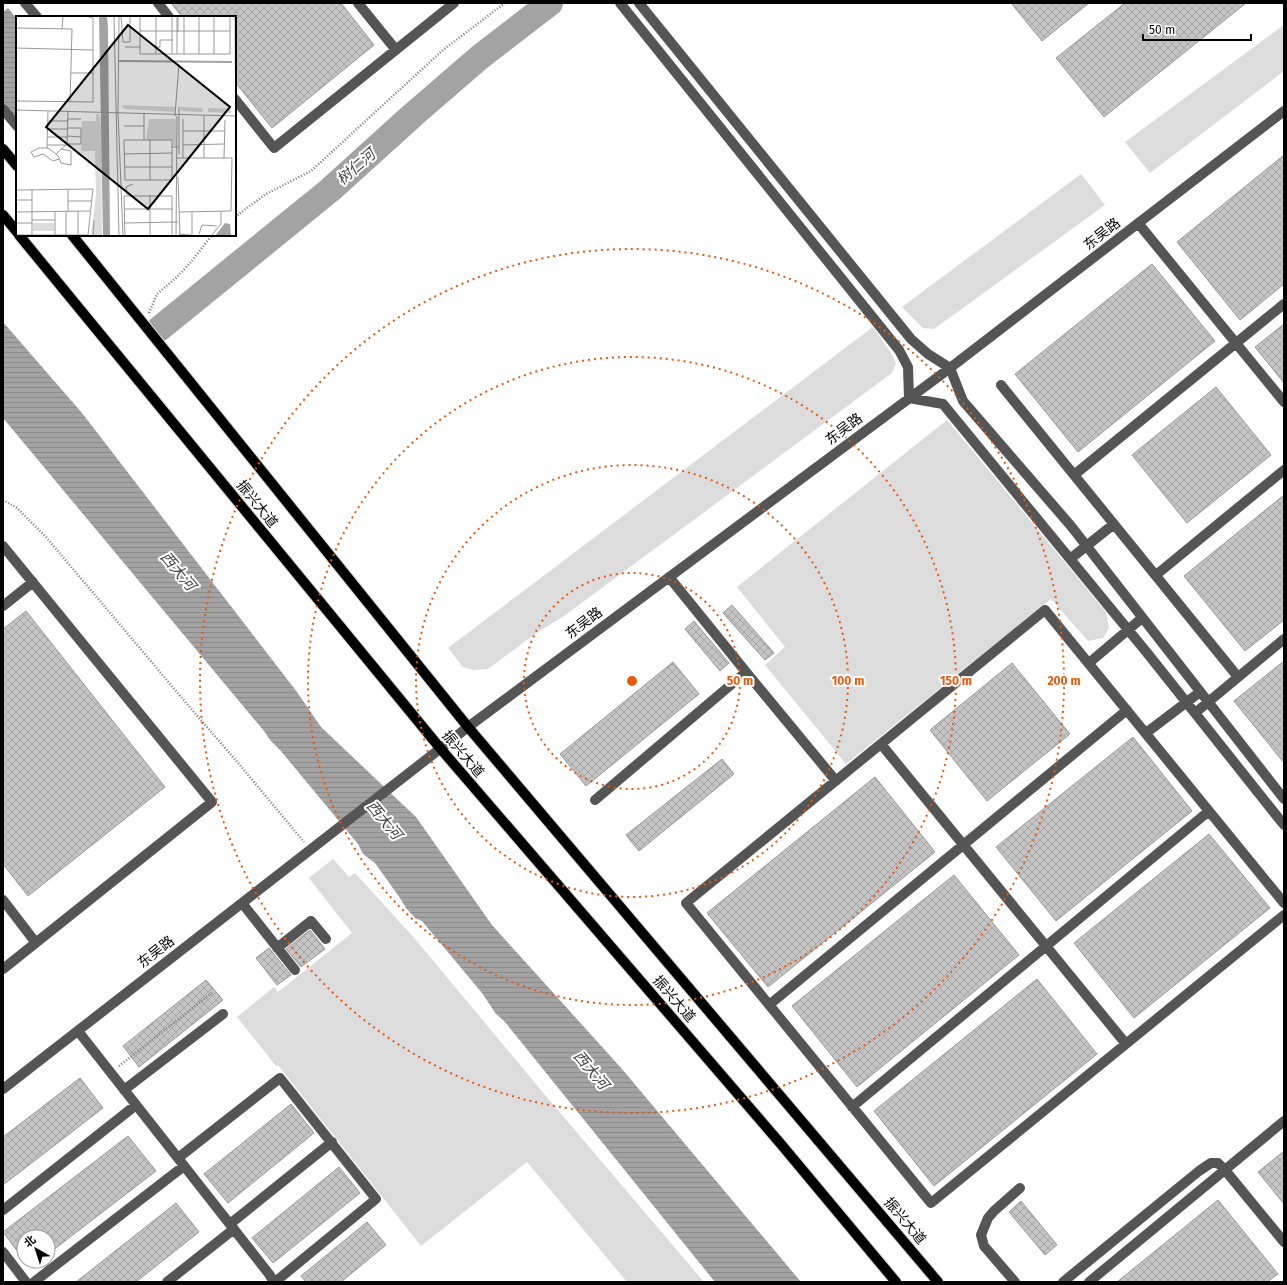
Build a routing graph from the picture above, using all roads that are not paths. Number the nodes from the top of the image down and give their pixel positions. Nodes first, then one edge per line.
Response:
1 (25, 3) edge
2 (158, 3) edge
3 (358, 3) edge
4 (454, 3) edge
5 (620, 3) edge
6 (640, 3) edge
7 (36, 16) edge
8 (168, 16) edge
9 (396, 50) junction
10 (236, 100) edge
11 (3, 109) edge
12 (1284, 111) edge
13 (16, 125) edge
14 (3, 149) edge
15 (16, 165) edge
16 (3, 215) edge
17 (1138, 223) junction
18 (16, 231) edge
19 (20, 236) edge
20 (73, 236) edge
21 (1284, 304) edge
22 (1236, 343) junction
23 (950, 368) junction
24 (1001, 384) dead end
25 (909, 398) junction
26 (1284, 402) edge
27 (1284, 470) edge
28 (1074, 476) junction
29 (1114, 524) junction
30 (3, 546) edge
31 (1086, 546) junction
32 (1070, 559) junction
33 (1156, 575) junction
34 (669, 577) junction
35 (33, 582) junction
36 (3, 606) edge
37 (1142, 618) junction
38 (1128, 629) junction
39 (1284, 639) edge
40 (1089, 663) junction
41 (746, 672) junction
42 (1238, 677) junction
43 (1200, 692) junction
44 (1186, 702) junction
45 (1208, 702) junction
46 (1127, 710) junction
47 (1195, 712) junction
48 (468, 727) junction
49 (1146, 733) junction
50 (881, 744) junction
51 (440, 748) junction
52 (836, 781) junction
53 (1284, 799) edge
54 (595, 800) dead end
55 (1209, 811) junction
56 (1284, 825) edge
57 (964, 845) junction
58 (3, 900) edge
59 (242, 903) junction
60 (1284, 903) edge
61 (1284, 915) edge
62 (326, 939) dead end
63 (36, 943) junction
64 (1046, 946) junction
65 (277, 948) junction
66 (3, 969) edge
67 (295, 970) dead end
68 (769, 1005) junction
69 (223, 1014) dead end
70 (78, 1031) junction
71 (1126, 1044) junction
72 (3, 1089) edge
73 (124, 1090) junction
74 (136, 1105) junction
75 (852, 1107) junction
76 (1284, 1121) edge
77 (332, 1142) junction
78 (181, 1162) junction
79 (1225, 1170) junction
80 (1020, 1188) dead end
81 (3, 1210) edge
82 (232, 1227) junction
83 (1284, 1242) edge
84 (3, 1252) edge
85 (26, 1282) edge
86 (34, 1282) edge
87 (167, 1282) edge
88 (274, 1282) edge
89 (896, 1282) edge
90 (938, 1282) edge
91 (1015, 1282) edge
92 (1063, 1282) edge
93 (1089, 1282) edge

1 - 7 street
2 - 8 street
3 - 9 street
4 - 9 street
5 - 25 street
6 - 23 street
9 - 10 street
11 - 13 street
12 - 17 street, 东吴路
14 - 15 main road
16 - 18 main road
17 - 22 street
17 - 23 street, 东吴路
19 - 51 main road, 振兴大道
20 - 48 main road, 振兴大道
21 - 22 street
22 - 26 street
22 - 28 street
23 - 25 street, 东吴路
23 - 31 street
24 - 28 street
25 - 32 street
25 - 34 street, 东吴路
27 - 33 street
28 - 29 street
29 - 31 street
29 - 33 street
30 - 35 street
31 - 32 street
31 - 37 street
32 - 38 street
33 - 42 street
34 - 41 street
34 - 48 street, 东吴路
35 - 36 street
35 - 63 street
37 - 38 street
37 - 43 street
38 - 40 street
38 - 44 street
39 - 42 street
40 - 46 street
40 - 50 street
41 - 52 street
41 - 54 street
42 - 45 street
43 - 44 street
43 - 45 street
44 - 47 street
44 - 49 street
45 - 47 street
45 - 53 street
46 - 49 street
46 - 57 street
47 - 56 street
48 - 51 street, 东吴路
48 - 90 main road, 振兴大道
49 - 55 street
50 - 52 street
50 - 57 street
51 - 59 street, 东吴路
51 - 89 main road, 振兴大道
52 - 68 street
55 - 60 street
55 - 64 street
57 - 64 street
57 - 68 street
58 - 63 street
59 - 65 street
59 - 70 street, 东吴路
61 - 71 street
62 - 65 street
63 - 66 street
64 - 71 street
64 - 75 street
65 - 67 street
68 - 75 street
69 - 73 street
70 - 72 street, 东吴路
70 - 73 street
71 - 75 street
73 - 74 street
74 - 78 street
74 - 81 street
76 - 79 street
77 - 78 street
77 - 82 street
77 - 88 street
78 - 82 street
78 - 86 street
79 - 83 street
79 - 92 street
79 - 93 street
80 - 91 street
82 - 87 street
82 - 88 street
84 - 85 street

